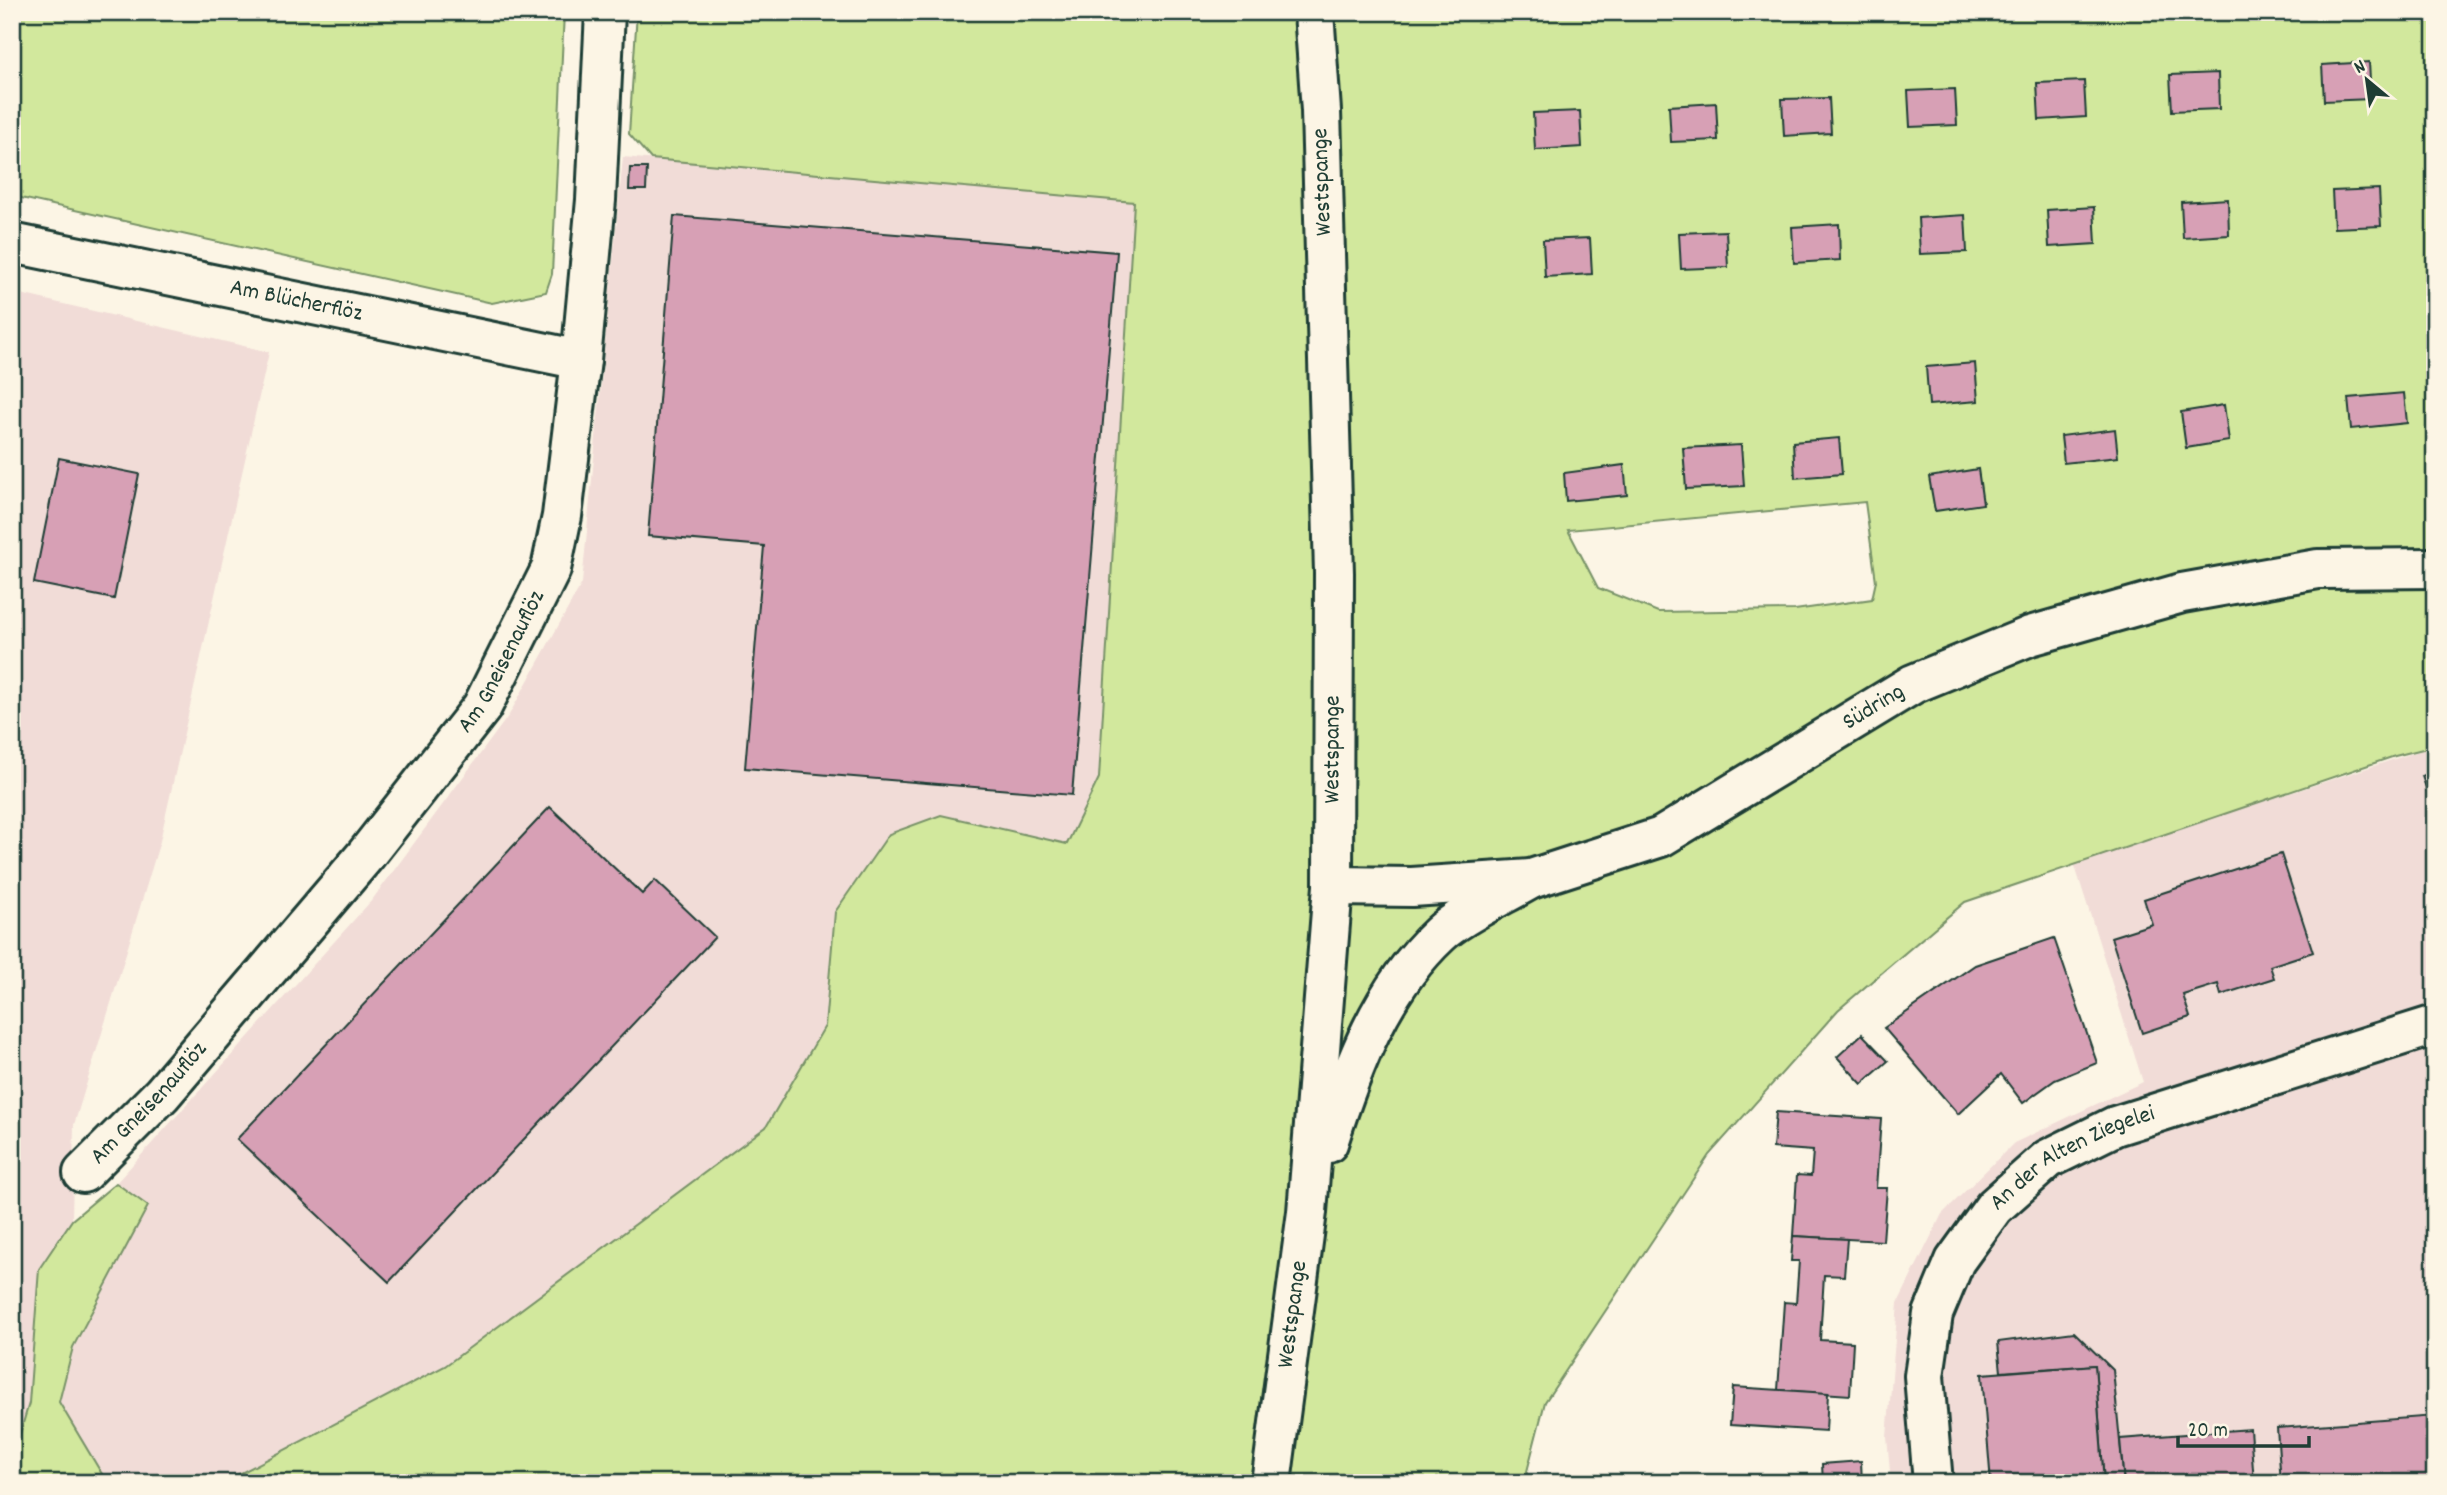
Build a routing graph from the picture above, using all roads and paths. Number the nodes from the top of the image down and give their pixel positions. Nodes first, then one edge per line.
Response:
1 (605, 12) edge
2 (1314, 12) edge
3 (12, 243) edge
4 (581, 359) junction
5 (2435, 568) edge
6 (1531, 879) junction
7 (1333, 886) junction
8 (2435, 1025) edge
9 (83, 1173) dead end
10 (1307, 1212) junction
11 (1271, 1483) edge
12 (1933, 1483) edge

1 - 4 street, Am Gneisenauflöz
2 - 7 street, Westspange
3 - 4 street, Am Blücherflöz
4 - 9 street, Am Gneisenauflöz
5 - 6 street, Südring
6 - 7 street, Südring
6 - 10 street
7 - 10 street, Westspange
8 - 12 street, An der Alten Ziegelei
10 - 11 street, Westspange

